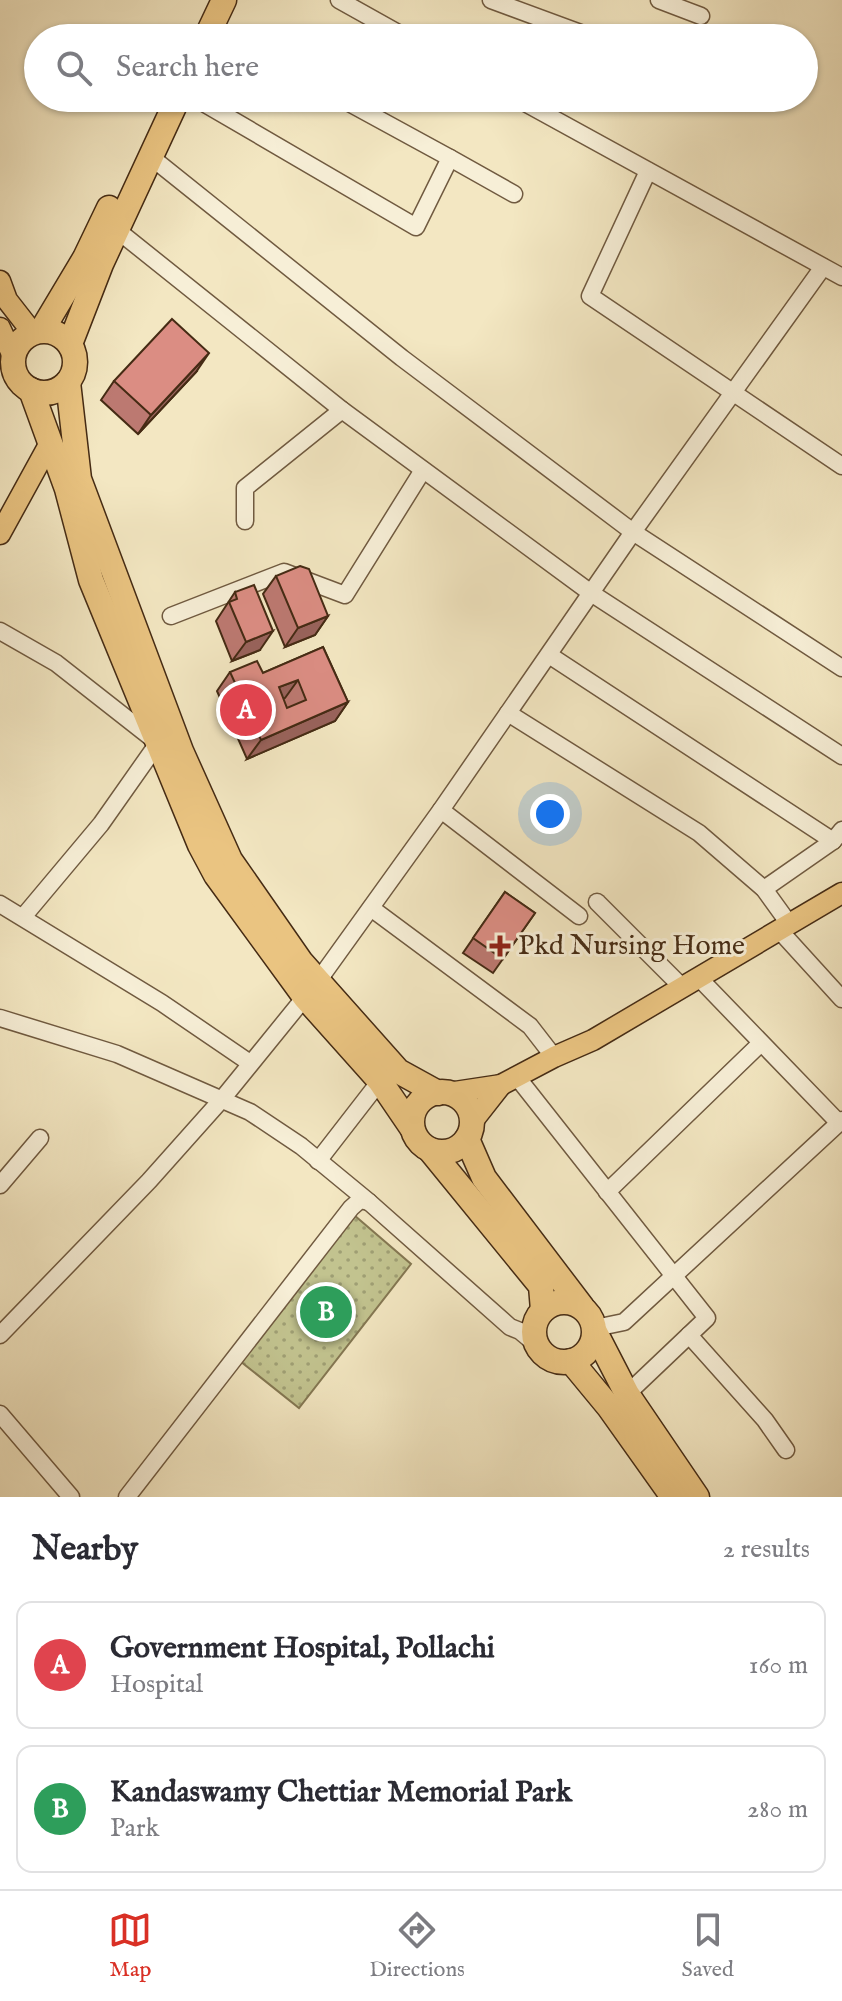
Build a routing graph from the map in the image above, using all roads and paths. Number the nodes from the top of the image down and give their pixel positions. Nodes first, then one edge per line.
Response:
1 (208, 0) edge
2 (224, 0) edge
3 (339, 0) edge
4 (492, 0) edge
5 (659, 0) edge
6 (701, 16) dead end
7 (209, 24) edge
8 (214, 24) edge
9 (382, 24) edge
10 (556, 24) edge
11 (155, 112) edge
12 (172, 112) edge
13 (219, 112) edge
14 (366, 112) edge
15 (541, 112) edge
16 (151, 157) junction
17 (450, 158) junction
18 (648, 171) junction
19 (514, 194) dead end
20 (117, 230) junction
21 (823, 267) junction
22 (842, 277) edge
23 (0, 281) edge
24 (0, 328) edge
25 (37, 331) junction
26 (70, 344) junction
27 (13, 356) junction
28 (68, 382) junction
29 (31, 390) junction
30 (733, 393) junction
31 (342, 410) junction
32 (51, 441) junction
33 (842, 466) edge
34 (423, 470) junction
35 (245, 521) dead end
36 (633, 532) junction
37 (0, 534) edge
38 (591, 593) junction
39 (171, 616) dead end
40 (0, 631) edge
41 (549, 655) junction
42 (842, 668) edge
43 (508, 713) junction
44 (158, 743) junction
45 (842, 756) edge
46 (441, 810) junction
47 (837, 836) edge
48 (764, 889) junction
49 (842, 893) edge
50 (597, 902) dead end
51 (0, 904) edge
52 (371, 908) junction
53 (579, 916) dead end
54 (23, 917) junction
55 (785, 928) junction
56 (691, 983) junction
57 (311, 989) junction
58 (842, 999) edge
59 (0, 1018) edge
60 (761, 1043) junction
61 (554, 1057) junction
62 (250, 1063) junction
63 (380, 1081) junction
64 (509, 1081) junction
65 (443, 1093) junction
66 (223, 1098) junction
67 (840, 1122) edge
68 (412, 1128) junction
69 (469, 1131) junction
70 (40, 1138) dead end
71 (430, 1150) junction
72 (318, 1161) junction
73 (0, 1185) edge
74 (607, 1192) junction
75 (369, 1202) junction
76 (672, 1275) junction
77 (594, 1321) junction
78 (534, 1328) junction
79 (0, 1335) edge
80 (689, 1335) junction
81 (571, 1361) junction
82 (627, 1394) junction
83 (0, 1414) edge
84 (786, 1450) dead end
85 (71, 1497) edge
86 (127, 1497) edge
87 (673, 1497) edge
88 (697, 1497) edge

1 - 7 highway
2 - 8 highway
3 - 9 street
4 - 10 street
5 - 6 street
11 - 25 highway
12 - 16 highway
13 - 17 street
14 - 17 street
15 - 18 street
16 - 20 highway
16 - 36 street
17 - 19 street
18 - 21 street
18 - 30 street
20 - 26 highway
20 - 31 street
21 - 22 street
21 - 30 street
23 - 25 main road
24 - 27 main road
25 - 26 highway
25 - 27 highway
26 - 28 highway
27 - 29 highway
28 - 29 highway
28 - 57 highway
29 - 32 highway
30 - 33 street
30 - 36 street
31 - 34 street
31 - 35 street
32 - 37 main road
32 - 44 highway
34 - 38 street
34 - 39 street
36 - 38 street
36 - 42 street
38 - 41 street
38 - 45 street
40 - 44 street
41 - 43 street
41 - 47 street
43 - 46 street
43 - 48 street
44 - 54 street
44 - 57 highway
46 - 52 street
46 - 53 street
47 - 48 street
48 - 55 street
49 - 55 main road
50 - 56 street
51 - 54 street
52 - 57 street
52 - 61 street
54 - 62 street
55 - 56 main road
55 - 58 street
56 - 60 street
56 - 61 main road
57 - 62 street
57 - 63 highway
57 - 65 highway
59 - 66 street
60 - 67 street
60 - 74 street
61 - 64 main road
62 - 66 street
63 - 68 highway
63 - 72 street
64 - 65 main road
64 - 69 main road
64 - 74 street
65 - 68 highway
65 - 69 highway
66 - 72 street
66 - 79 street
67 - 76 street
68 - 71 highway
69 - 71 highway
69 - 77 highway
70 - 73 street
71 - 78 highway
72 - 75 street
74 - 76 street
75 - 78 street
75 - 86 street
76 - 77 street
76 - 80 street
77 - 78 highway
77 - 81 highway
77 - 82 highway
78 - 81 highway
80 - 82 street
80 - 84 street
81 - 87 highway
82 - 88 highway
83 - 85 street

